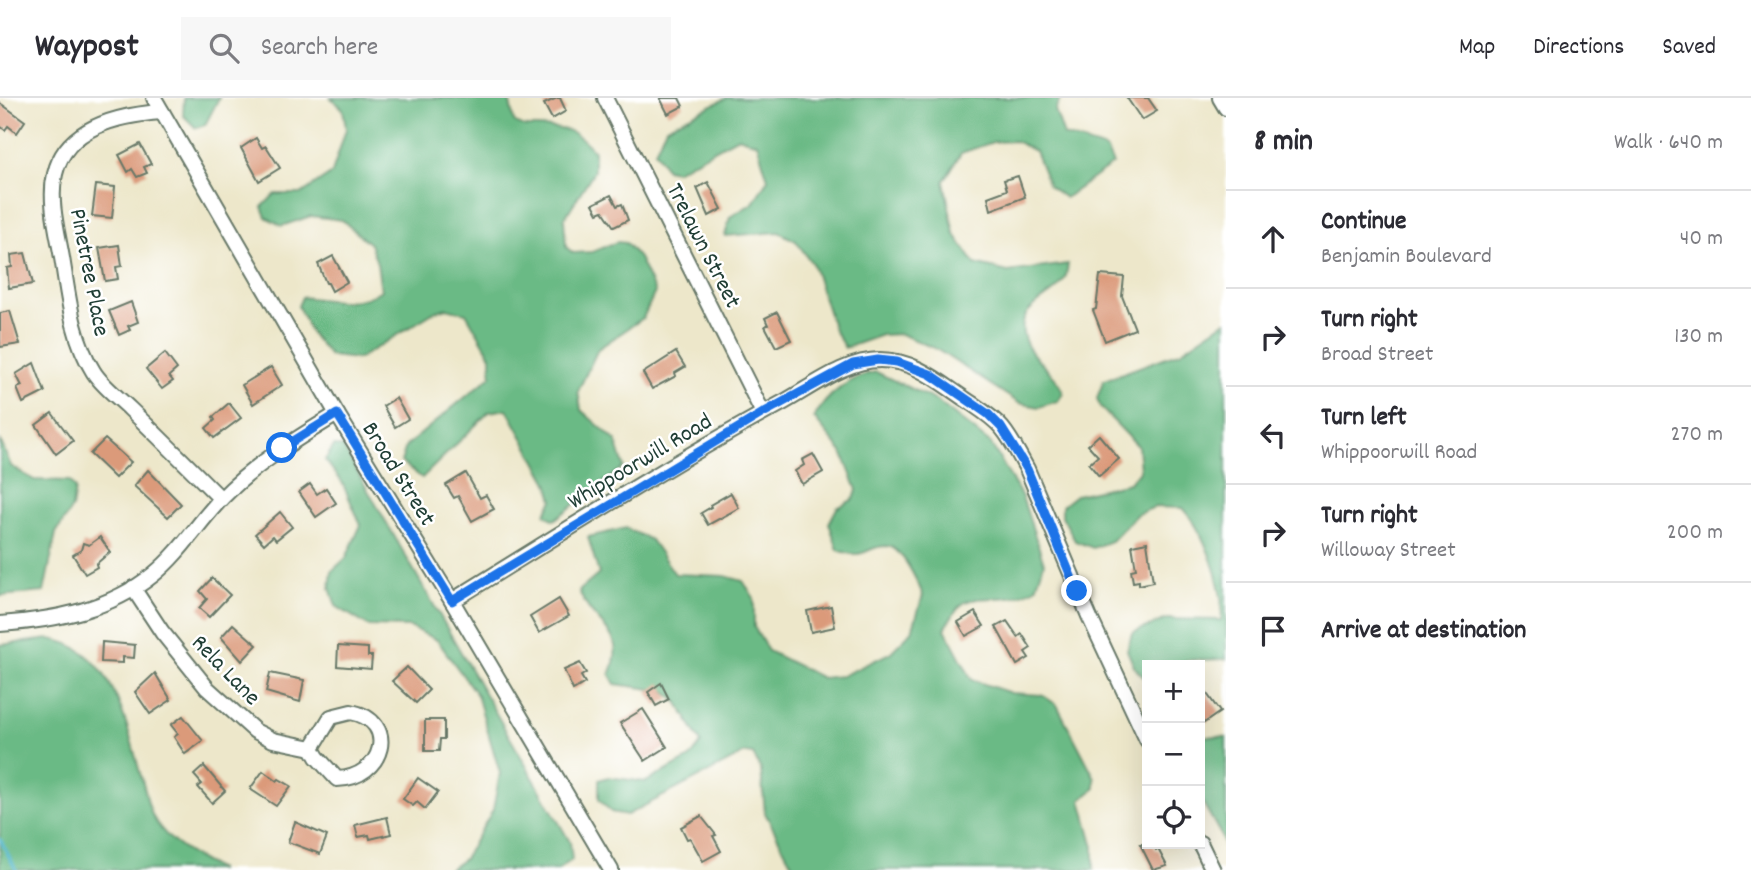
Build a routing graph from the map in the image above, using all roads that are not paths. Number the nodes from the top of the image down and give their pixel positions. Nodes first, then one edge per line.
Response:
1 (154, 98) edge
2 (606, 98) edge
3 (1220, 98) edge
4 (1226, 108) edge
5 (162, 112) junction
6 (763, 413) junction
7 (337, 414) junction
8 (221, 499) junction
9 (133, 588) junction
10 (452, 601) junction
11 (0, 624) edge
12 (1142, 729) edge
13 (312, 748) junction
14 (1203, 849) edge
15 (611, 870) edge
16 (1213, 870) edge

1 - 5 street, Broad Street
2 - 6 street, Trelawn Street
3 - 4 street
5 - 7 street, Broad Street
5 - 8 street, Pinetree Place
6 - 10 street, Whippoorwill Road
6 - 12 street, Whippoorwill Road
7 - 8 street
7 - 10 street, Broad Street
8 - 9 street
9 - 11 street
9 - 13 street, Rela Lane
10 - 15 street, Broad Street
13 - 13 street
14 - 16 street

